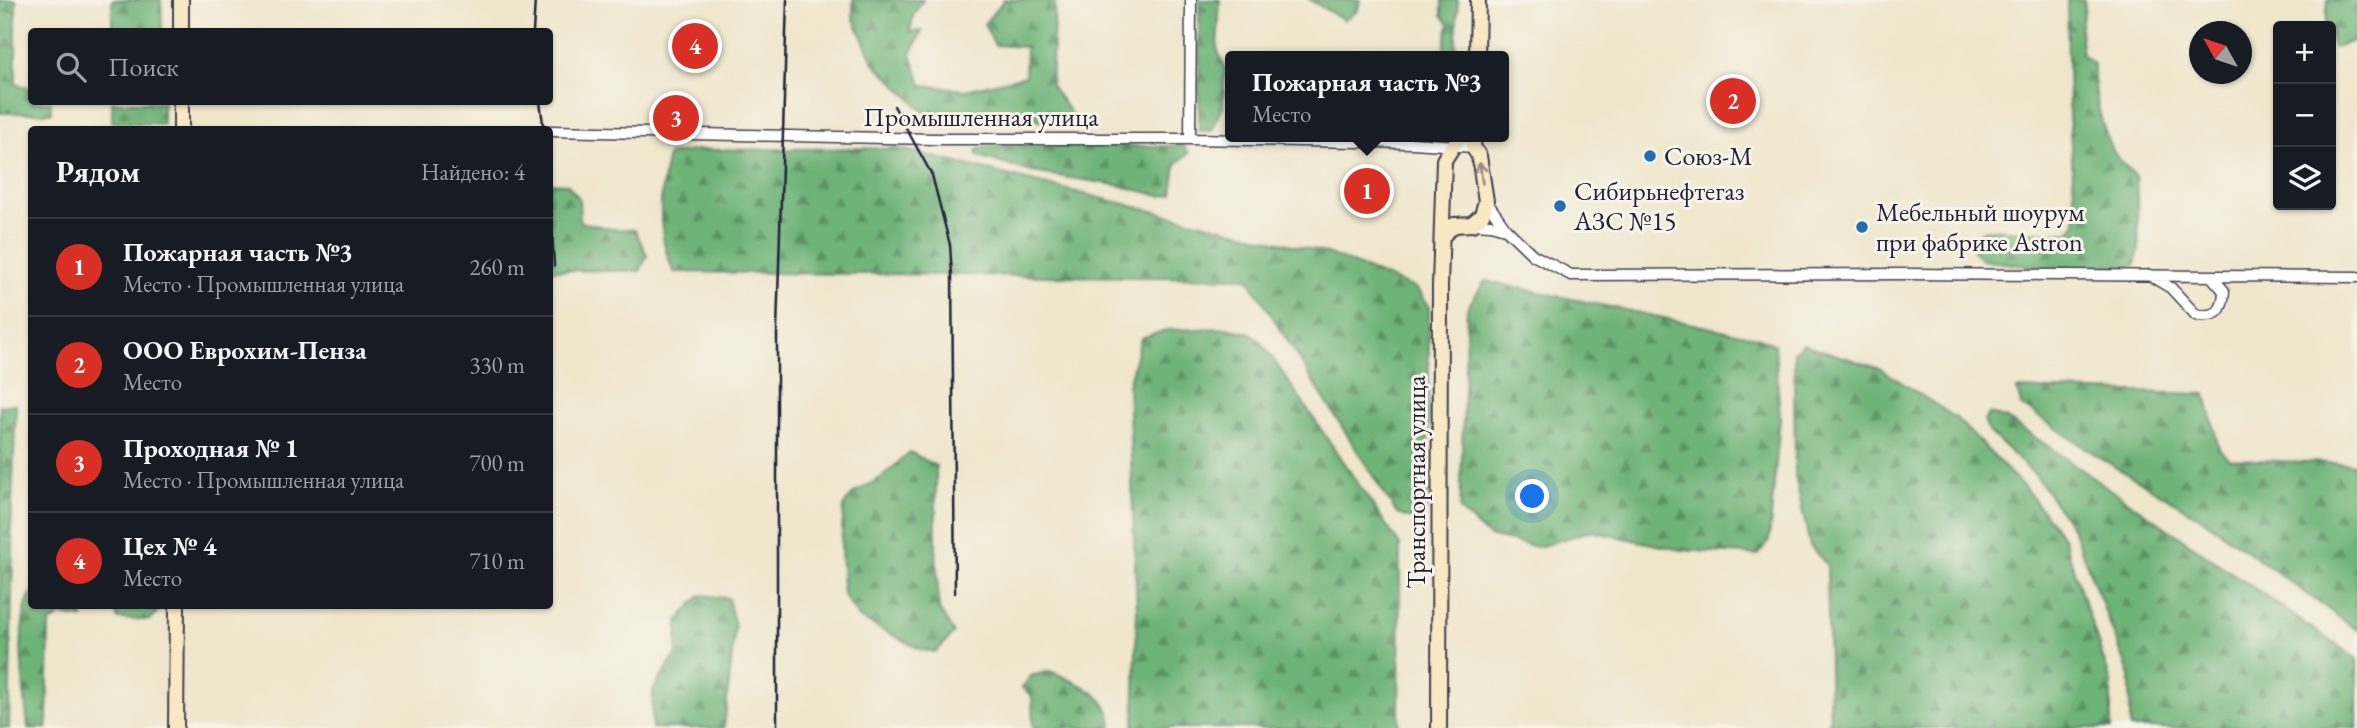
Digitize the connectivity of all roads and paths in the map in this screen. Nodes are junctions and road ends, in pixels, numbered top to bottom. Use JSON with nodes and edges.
{"nodes":[{"id":1,"x":181,"y":0,"type":"edge"},
{"id":2,"x":1191,"y":0,"type":"edge"},
{"id":3,"x":1478,"y":0,"type":"edge"},
{"id":4,"x":181,"y":28,"type":"edge"},
{"id":5,"x":1477,"y":51,"type":"edge"},
{"id":6,"x":181,"y":105,"type":"edge"},
{"id":7,"x":181,"y":126,"type":"edge"},
{"id":8,"x":553,"y":131,"type":"edge"},
{"id":9,"x":1190,"y":139,"type":"junction"},
{"id":10,"x":1225,"y":140,"type":"edge"},
{"id":11,"x":1357,"y":142,"type":"edge"},
{"id":12,"x":1434,"y":142,"type":"edge"},
{"id":13,"x":1455,"y":142,"type":"edge"},
{"id":14,"x":1473,"y":142,"type":"edge"},
{"id":15,"x":1413,"y":143,"type":"junction"},
{"id":16,"x":1444,"y":160,"type":"junction"},
{"id":17,"x":1486,"y":201,"type":"junction"},
{"id":18,"x":1442,"y":213,"type":"junction"},
{"id":19,"x":1472,"y":224,"type":"junction"},
{"id":20,"x":1454,"y":225,"type":"junction"},
{"id":21,"x":1506,"y":229,"type":"junction"},
{"id":22,"x":1442,"y":236,"type":"junction"},
{"id":23,"x":2149,"y":275,"type":"junction"},
{"id":24,"x":2211,"y":276,"type":"junction"},
{"id":25,"x":2357,"y":277,"type":"edge"},
{"id":26,"x":177,"y":609,"type":"edge"},
{"id":27,"x":176,"y":728,"type":"edge"},
{"id":28,"x":1439,"y":728,"type":"edge"}],
"edges":[{"from":1,"to":4,"type":"street"},
{"from":2,"to":9,"type":"street"},
{"from":3,"to":5,"type":"street"},
{"from":6,"to":7,"type":"street"},
{"from":8,"to":9,"type":"street","name":"Промышленная улица"},
{"from":9,"to":10,"type":"street","name":"Промышленная улица"},
{"from":11,"to":15,"type":"street","name":"Промышленная улица"},
{"from":12,"to":15,"type":"street","name":"Промышленная улица"},
{"from":13,"to":16,"type":"street"},
{"from":17,"to":14,"type":"street","one_way":true},
{"from":15,"to":16,"type":"street"},
{"from":16,"to":18,"type":"street","name":"Транспортная улица"},
{"from":17,"to":19,"type":"street"},
{"from":17,"to":21,"type":"street"},
{"from":18,"to":20,"type":"street"},
{"from":18,"to":22,"type":"street","name":"Транспортная улица"},
{"from":19,"to":20,"type":"street"},
{"from":19,"to":21,"type":"street"},
{"from":20,"to":22,"type":"street"},
{"from":21,"to":23,"type":"street"},
{"from":22,"to":28,"type":"street","name":"Транспортная улица"},
{"from":23,"to":24,"type":"street"},
{"from":23,"to":24,"type":"street"},
{"from":24,"to":25,"type":"street"},
{"from":26,"to":27,"type":"street"}]}
